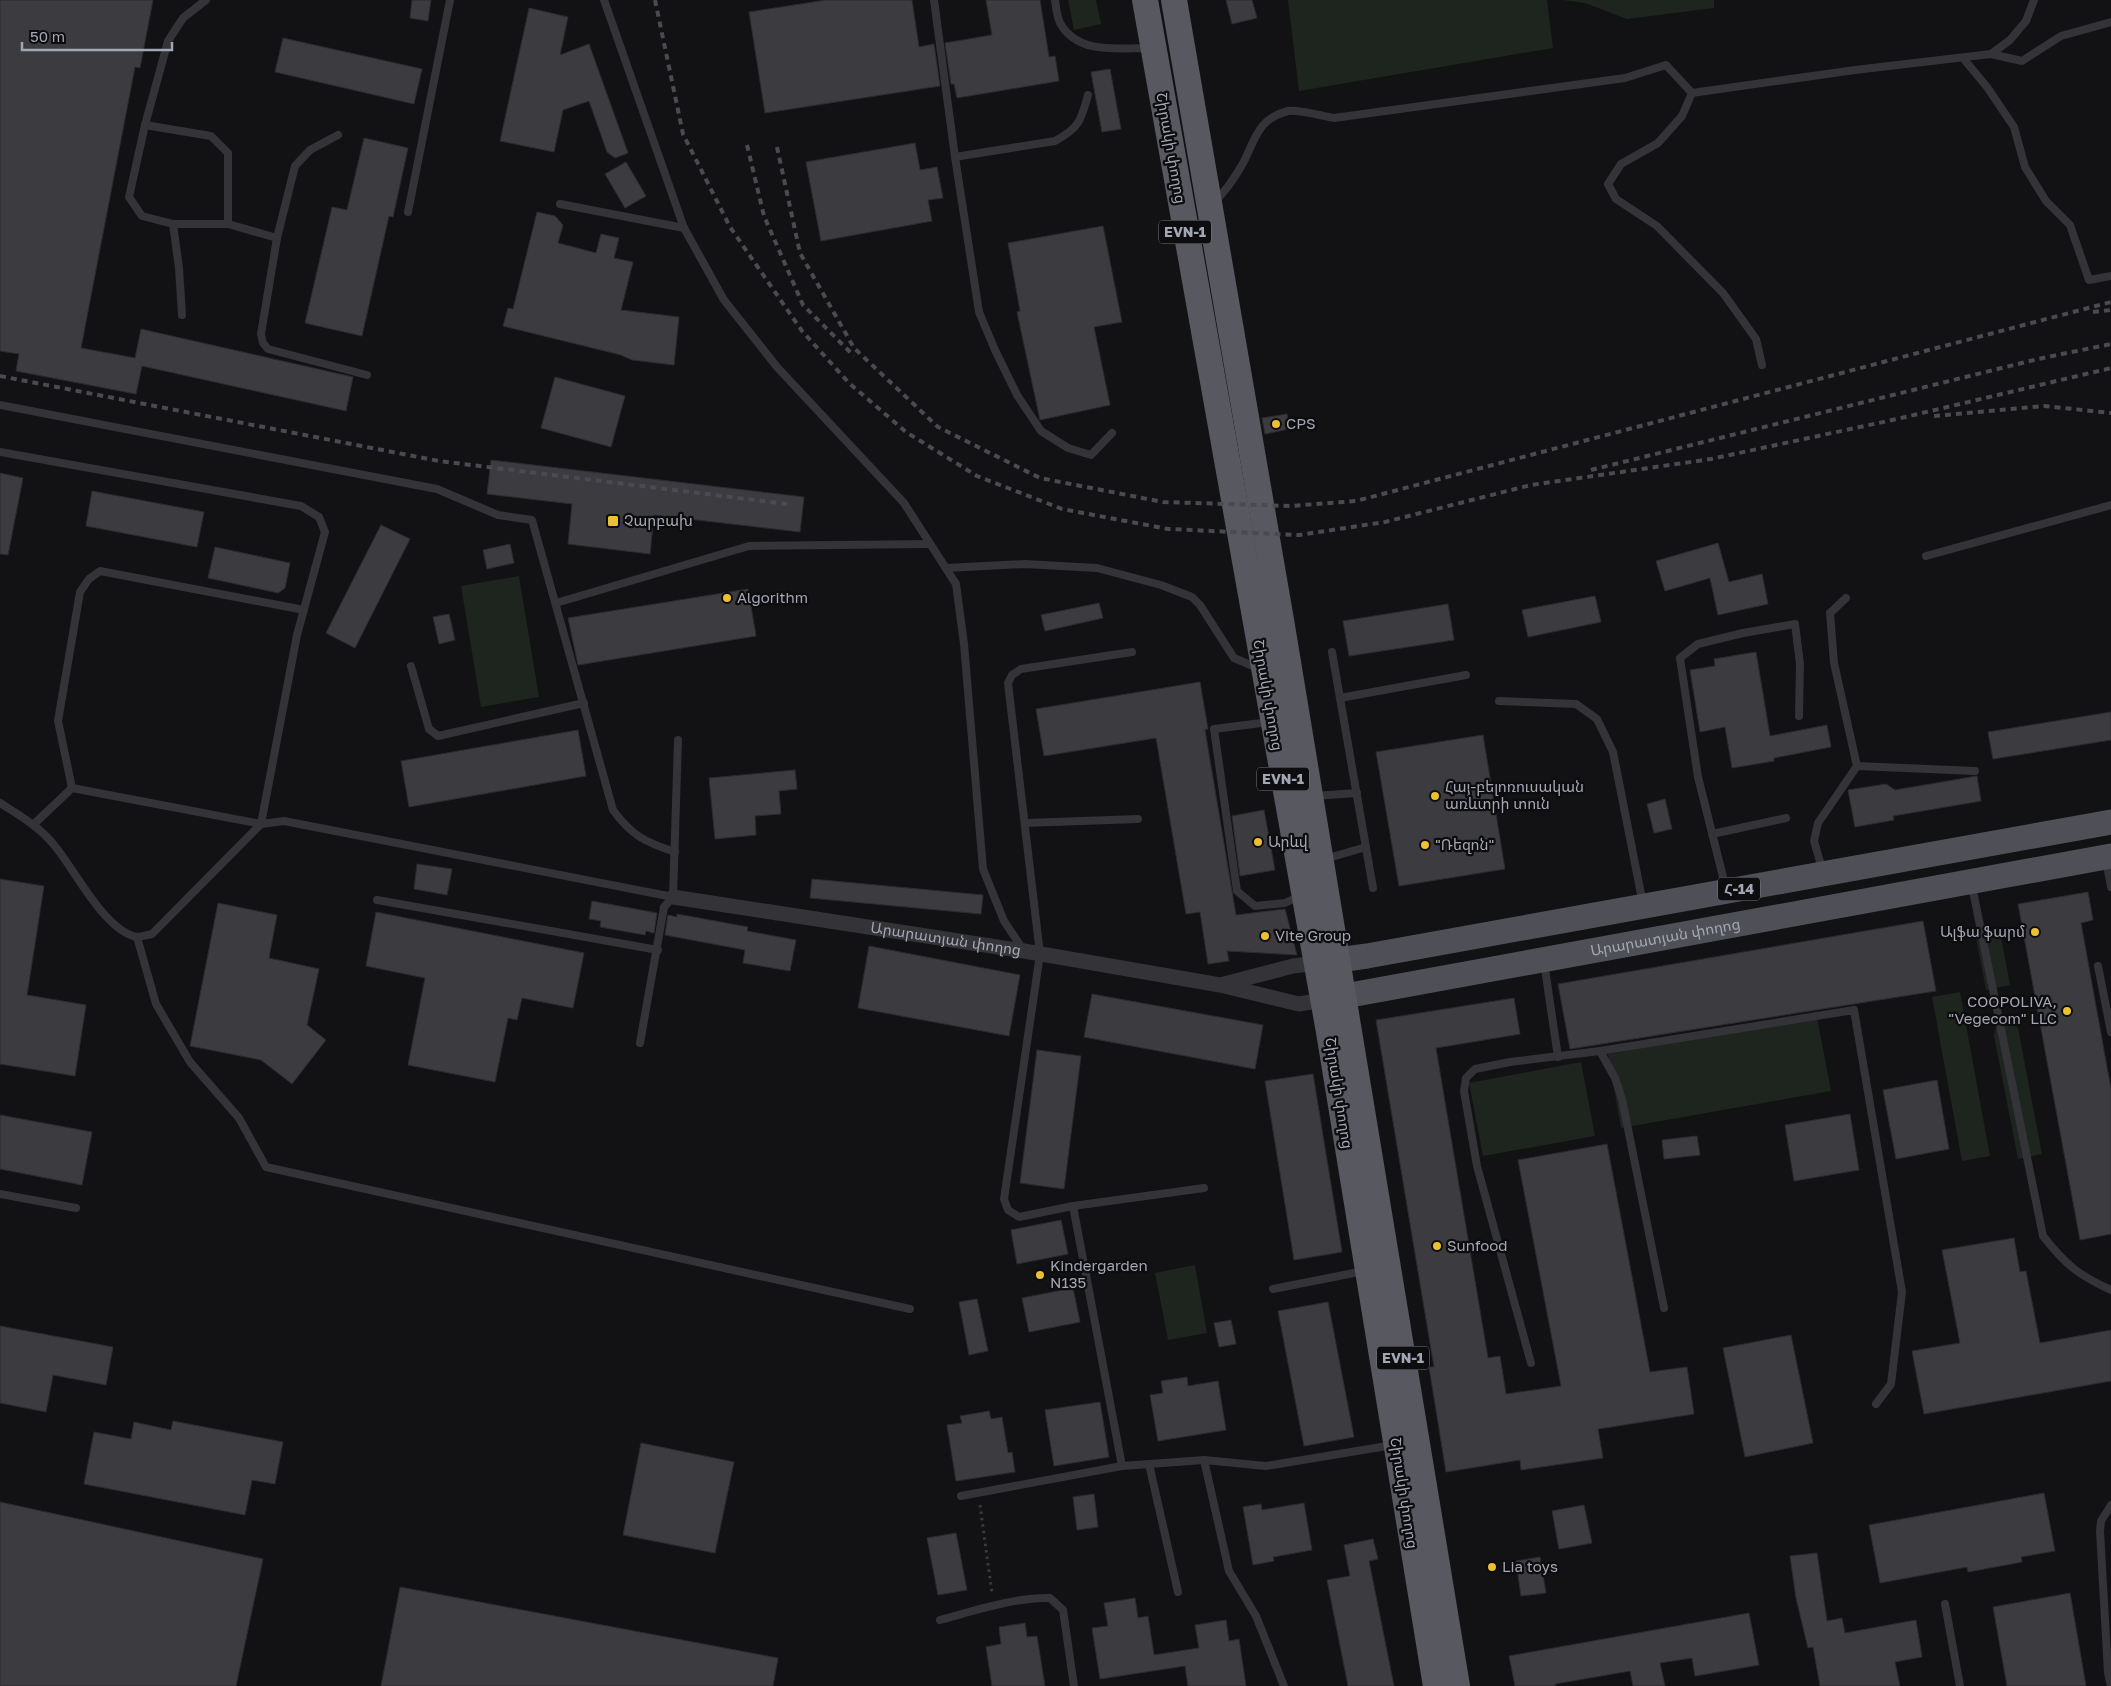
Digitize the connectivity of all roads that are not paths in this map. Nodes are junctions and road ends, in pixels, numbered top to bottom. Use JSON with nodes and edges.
{"nodes":[{"id":1,"x":206,"y":0,"type":"edge"},
{"id":2,"x":450,"y":0,"type":"edge"},
{"id":3,"x":604,"y":0,"type":"edge"},
{"id":4,"x":934,"y":0,"type":"edge"},
{"id":5,"x":1055,"y":0,"type":"edge"},
{"id":6,"x":1145,"y":0,"type":"edge"},
{"id":7,"x":1174,"y":0,"type":"edge"},
{"id":8,"x":2034,"y":0,"type":"edge"},
{"id":9,"x":2111,"y":22,"type":"edge"},
{"id":10,"x":1153,"y":48,"type":"junction"},
{"id":11,"x":1991,"y":54,"type":"junction"},
{"id":12,"x":1963,"y":58,"type":"junction"},
{"id":13,"x":1692,"y":93,"type":"junction"},
{"id":14,"x":1088,"y":95,"type":"dead end"},
{"id":15,"x":145,"y":125,"type":"junction"},
{"id":16,"x":338,"y":135,"type":"dead end"},
{"id":17,"x":955,"y":157,"type":"junction"},
{"id":18,"x":560,"y":204,"type":"dead end"},
{"id":19,"x":1210,"y":205,"type":"junction"},
{"id":20,"x":408,"y":212,"type":"dead end"},
{"id":21,"x":173,"y":224,"type":"junction"},
{"id":22,"x":228,"y":224,"type":"junction"},
{"id":23,"x":684,"y":228,"type":"junction"},
{"id":24,"x":278,"y":238,"type":"junction"},
{"id":25,"x":2111,"y":276,"type":"edge"},
{"id":26,"x":182,"y":315,"type":"dead end"},
{"id":27,"x":1762,"y":365,"type":"dead end"},
{"id":28,"x":367,"y":375,"type":"dead end"},
{"id":29,"x":0,"y":405,"type":"edge"},
{"id":30,"x":1112,"y":433,"type":"dead end"},
{"id":31,"x":0,"y":452,"type":"edge"},
{"id":32,"x":2111,"y":505,"type":"edge"},
{"id":33,"x":930,"y":544,"type":"junction"},
{"id":34,"x":1926,"y":556,"type":"dead end"},
{"id":35,"x":946,"y":568,"type":"junction"},
{"id":36,"x":1846,"y":598,"type":"dead end"},
{"id":37,"x":556,"y":603,"type":"junction"},
{"id":38,"x":304,"y":610,"type":"junction"},
{"id":39,"x":1132,"y":652,"type":"dead end"},
{"id":40,"x":1332,"y":652,"type":"dead end"},
{"id":41,"x":411,"y":666,"type":"dead end"},
{"id":42,"x":1264,"y":671,"type":"junction"},
{"id":43,"x":1466,"y":675,"type":"dead end"},
{"id":44,"x":1340,"y":698,"type":"junction"},
{"id":45,"x":1500,"y":701,"type":"dead end"},
{"id":46,"x":584,"y":703,"type":"junction"},
{"id":47,"x":1799,"y":716,"type":"dead end"},
{"id":48,"x":1273,"y":722,"type":"junction"},
{"id":49,"x":678,"y":740,"type":"dead end"},
{"id":50,"x":1857,"y":766,"type":"junction"},
{"id":51,"x":1975,"y":771,"type":"dead end"},
{"id":52,"x":72,"y":788,"type":"junction"},
{"id":53,"x":1357,"y":794,"type":"junction"},
{"id":54,"x":1311,"y":796,"type":"junction"},
{"id":55,"x":0,"y":803,"type":"edge"},
{"id":56,"x":1786,"y":818,"type":"dead end"},
{"id":57,"x":1138,"y":819,"type":"dead end"},
{"id":58,"x":2111,"y":822,"type":"edge"},
{"id":59,"x":1025,"y":823,"type":"junction"},
{"id":60,"x":33,"y":824,"type":"junction"},
{"id":61,"x":261,"y":824,"type":"junction"},
{"id":62,"x":1712,"y":834,"type":"junction"},
{"id":63,"x":1366,"y":847,"type":"junction"},
{"id":64,"x":675,"y":852,"type":"junction"},
{"id":65,"x":2108,"y":856,"type":"edge"},
{"id":66,"x":1322,"y":860,"type":"junction"},
{"id":67,"x":1823,"y":874,"type":"junction"},
{"id":68,"x":1971,"y":882,"type":"junction"},
{"id":69,"x":2111,"y":886,"type":"edge"},
{"id":70,"x":1373,"y":888,"type":"dead end"},
{"id":71,"x":1726,"y":891,"type":"junction"},
{"id":72,"x":1304,"y":895,"type":"junction"},
{"id":73,"x":673,"y":897,"type":"junction"},
{"id":74,"x":377,"y":900,"type":"dead end"},
{"id":75,"x":1643,"y":906,"type":"junction"},
{"id":76,"x":137,"y":937,"type":"junction"},
{"id":77,"x":658,"y":950,"type":"junction"},
{"id":78,"x":1024,"y":951,"type":"junction"},
{"id":79,"x":1040,"y":954,"type":"junction"},
{"id":80,"x":1544,"y":960,"type":"junction"},
{"id":81,"x":1328,"y":962,"type":"junction"},
{"id":82,"x":2098,"y":966,"type":"dead end"},
{"id":83,"x":1220,"y":985,"type":"junction"},
{"id":84,"x":1334,"y":998,"type":"junction"},
{"id":85,"x":2111,"y":1032,"type":"edge"},
{"id":86,"x":640,"y":1043,"type":"dead end"},
{"id":87,"x":1600,"y":1051,"type":"junction"},
{"id":88,"x":1558,"y":1057,"type":"junction"},
{"id":89,"x":1204,"y":1188,"type":"dead end"},
{"id":90,"x":0,"y":1194,"type":"edge"},
{"id":91,"x":1073,"y":1206,"type":"junction"},
{"id":92,"x":76,"y":1208,"type":"dead end"},
{"id":93,"x":1368,"y":1270,"type":"junction"},
{"id":94,"x":1273,"y":1290,"type":"dead end"},
{"id":95,"x":2111,"y":1290,"type":"edge"},
{"id":96,"x":1664,"y":1308,"type":"dead end"},
{"id":97,"x":910,"y":1309,"type":"dead end"},
{"id":98,"x":1531,"y":1363,"type":"dead end"},
{"id":99,"x":1876,"y":1404,"type":"dead end"},
{"id":100,"x":1396,"y":1444,"type":"junction"},
{"id":101,"x":1204,"y":1460,"type":"junction"},
{"id":102,"x":1149,"y":1464,"type":"junction"},
{"id":103,"x":1122,"y":1466,"type":"junction"},
{"id":104,"x":961,"y":1496,"type":"dead end"},
{"id":105,"x":2111,"y":1505,"type":"edge"},
{"id":106,"x":1178,"y":1592,"type":"dead end"},
{"id":107,"x":1945,"y":1604,"type":"dead end"},
{"id":108,"x":940,"y":1620,"type":"dead end"},
{"id":109,"x":1074,"y":1686,"type":"edge"},
{"id":110,"x":1284,"y":1686,"type":"edge"},
{"id":111,"x":1436,"y":1686,"type":"edge"},
{"id":112,"x":1457,"y":1686,"type":"edge"},
{"id":113,"x":1960,"y":1686,"type":"edge"},
{"id":114,"x":2111,"y":1686,"type":"edge"}],
"edges":[{"from":1,"to":15,"type":"lane"},
{"from":2,"to":20,"type":"lane"},
{"from":3,"to":23,"type":"lane"},
{"from":4,"to":17,"type":"lane"},
{"from":5,"to":10,"type":"lane"},
{"from":6,"to":10,"type":"highway","name":"Շիրակի փողոց","number":"EVN-1"},
{"from":7,"to":19,"type":"highway","name":"Շիրակի փողոց","number":"EVN-1"},
{"from":8,"to":11,"type":"lane"},
{"from":9,"to":11,"type":"lane"},
{"from":10,"to":42,"type":"highway","name":"Շիրակի փողոց","number":"EVN-1"},
{"from":11,"to":12,"type":"lane"},
{"from":12,"to":13,"type":"lane"},
{"from":12,"to":25,"type":"lane"},
{"from":13,"to":19,"type":"lane"},
{"from":13,"to":27,"type":"lane"},
{"from":14,"to":17,"type":"lane"},
{"from":15,"to":21,"type":"lane"},
{"from":15,"to":22,"type":"lane"},
{"from":16,"to":24,"type":"lane"},
{"from":17,"to":30,"type":"lane"},
{"from":18,"to":23,"type":"lane"},
{"from":19,"to":54,"type":"highway","name":"Շիրակի փողոց","number":"EVN-1"},
{"from":21,"to":22,"type":"lane"},
{"from":21,"to":26,"type":"lane"},
{"from":22,"to":24,"type":"lane"},
{"from":23,"to":33,"type":"lane"},
{"from":24,"to":28,"type":"lane"},
{"from":29,"to":37,"type":"lane"},
{"from":31,"to":38,"type":"lane"},
{"from":32,"to":34,"type":"lane"},
{"from":33,"to":35,"type":"lane"},
{"from":33,"to":37,"type":"lane"},
{"from":35,"to":42,"type":"lane"},
{"from":35,"to":78,"type":"lane"},
{"from":36,"to":50,"type":"lane"},
{"from":37,"to":46,"type":"lane"},
{"from":38,"to":52,"type":"lane"},
{"from":38,"to":61,"type":"lane"},
{"from":39,"to":59,"type":"lane"},
{"from":40,"to":44,"type":"lane"},
{"from":41,"to":46,"type":"lane"},
{"from":42,"to":48,"type":"highway","name":"Շիրակի փողոց","number":"EVN-1"},
{"from":43,"to":44,"type":"lane"},
{"from":44,"to":53,"type":"lane"},
{"from":45,"to":75,"type":"lane"},
{"from":46,"to":64,"type":"lane"},
{"from":47,"to":62,"type":"lane"},
{"from":48,"to":72,"type":"highway","name":"Շիրակի փողոց","number":"EVN-1"},
{"from":48,"to":72,"type":"lane"},
{"from":49,"to":64,"type":"lane"},
{"from":50,"to":51,"type":"lane"},
{"from":50,"to":67,"type":"lane"},
{"from":52,"to":60,"type":"lane"},
{"from":52,"to":61,"type":"lane"},
{"from":53,"to":54,"type":"lane"},
{"from":53,"to":63,"type":"lane"},
{"from":54,"to":66,"type":"highway","name":"Շիրակի փողոց","number":"EVN-1"},
{"from":55,"to":60,"type":"lane"},
{"from":56,"to":62,"type":"lane"},
{"from":57,"to":59,"type":"lane"},
{"from":58,"to":67,"type":"main road","name":"Արարատյան փողոց","number":"Հ-14"},
{"from":59,"to":79,"type":"lane"},
{"from":60,"to":76,"type":"lane"},
{"from":61,"to":73,"type":"lane"},
{"from":61,"to":76,"type":"lane"},
{"from":62,"to":71,"type":"lane"},
{"from":63,"to":66,"type":"lane"},
{"from":63,"to":70,"type":"lane"},
{"from":64,"to":73,"type":"lane"},
{"from":65,"to":68,"type":"main road","name":"Արարատյան փողոց","number":"Հ-14"},
{"from":65,"to":69,"type":"lane"},
{"from":66,"to":81,"type":"highway","name":"Շիրակի փողոց","number":"EVN-1"},
{"from":67,"to":71,"type":"main road","name":"Արարատյան փողոց","number":"Հ-14"},
{"from":68,"to":80,"type":"main road","name":"Արարատյան փողոց","number":"Հ-14"},
{"from":68,"to":95,"type":"lane"},
{"from":71,"to":75,"type":"main road","name":"Արարատյան փողոց","number":"Հ-14"},
{"from":72,"to":81,"type":"highway","name":"Շիրակի փողոց","number":"EVN-1"},
{"from":73,"to":77,"type":"lane"},
{"from":73,"to":78,"type":"street","name":"Արարատյան փողոց"},
{"from":74,"to":77,"type":"lane"},
{"from":75,"to":81,"type":"main road","name":"Արարատյան փողոց","number":"Հ-14"},
{"from":76,"to":97,"type":"lane"},
{"from":77,"to":86,"type":"lane"},
{"from":78,"to":79,"type":"street","name":"Արարատյան փողոց"},
{"from":79,"to":83,"type":"street","name":"Արարատյան փողոց"},
{"from":79,"to":91,"type":"lane"},
{"from":80,"to":84,"type":"main road","name":"Արարատյան փողոց","number":"Հ-14"},
{"from":80,"to":88,"type":"lane"},
{"from":81,"to":83,"type":"street","name":"Արարատյան փողոց"},
{"from":81,"to":84,"type":"highway","name":"Շիրակի փողոց","number":"EVN-1"},
{"from":82,"to":85,"type":"lane"},
{"from":83,"to":84,"type":"street","name":"Արարատյան փողոց"},
{"from":84,"to":93,"type":"highway","name":"Շիրակի փողոց","number":"EVN-1"},
{"from":84,"to":112,"type":"highway","name":"Շիրակի փողոց","number":"EVN-1"},
{"from":87,"to":88,"type":"lane"},
{"from":87,"to":96,"type":"lane"},
{"from":87,"to":99,"type":"lane"},
{"from":88,"to":98,"type":"lane"},
{"from":89,"to":91,"type":"lane"},
{"from":90,"to":92,"type":"lane"},
{"from":91,"to":103,"type":"lane"},
{"from":93,"to":94,"type":"lane"},
{"from":93,"to":100,"type":"highway","name":"Շիրակի փողոց","number":"EVN-1"},
{"from":100,"to":101,"type":"lane"},
{"from":100,"to":111,"type":"highway","name":"Շիրակի փողոց","number":"EVN-1"},
{"from":101,"to":102,"type":"lane"},
{"from":101,"to":110,"type":"lane"},
{"from":102,"to":103,"type":"lane"},
{"from":102,"to":106,"type":"lane"},
{"from":103,"to":104,"type":"lane"},
{"from":105,"to":114,"type":"lane"},
{"from":107,"to":113,"type":"lane"},
{"from":108,"to":109,"type":"lane"}]}
